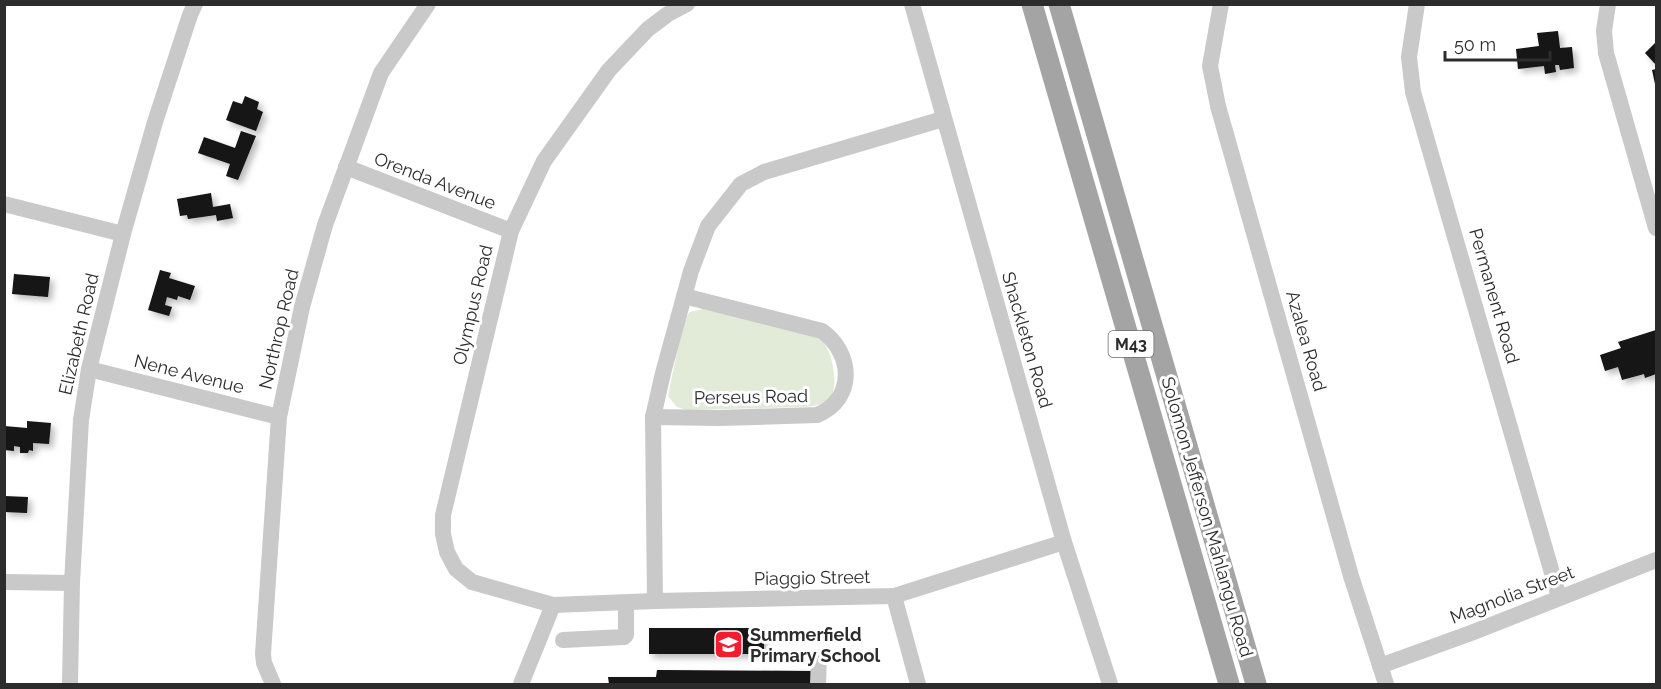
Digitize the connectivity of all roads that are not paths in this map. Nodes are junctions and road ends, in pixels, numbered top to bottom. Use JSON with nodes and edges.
{"nodes":[{"id":1,"x":195,"y":4,"type":"edge"},
{"id":2,"x":428,"y":4,"type":"edge"},
{"id":3,"x":687,"y":4,"type":"edge"},
{"id":4,"x":912,"y":4,"type":"edge"},
{"id":5,"x":1032,"y":4,"type":"edge"},
{"id":6,"x":1059,"y":4,"type":"edge"},
{"id":7,"x":1221,"y":4,"type":"edge"},
{"id":8,"x":1417,"y":4,"type":"edge"},
{"id":9,"x":1608,"y":4,"type":"edge"},
{"id":10,"x":944,"y":120,"type":"junction"},
{"id":11,"x":346,"y":167,"type":"junction"},
{"id":12,"x":4,"y":204,"type":"edge"},
{"id":13,"x":1656,"y":228,"type":"edge"},
{"id":14,"x":511,"y":231,"type":"junction"},
{"id":15,"x":123,"y":234,"type":"junction"},
{"id":16,"x":684,"y":296,"type":"junction"},
{"id":17,"x":89,"y":369,"type":"junction"},
{"id":18,"x":279,"y":417,"type":"junction"},
{"id":19,"x":653,"y":417,"type":"junction"},
{"id":20,"x":1064,"y":542,"type":"junction"},
{"id":21,"x":1656,"y":560,"type":"edge"},
{"id":22,"x":4,"y":582,"type":"edge"},
{"id":23,"x":72,"y":583,"type":"junction"},
{"id":24,"x":894,"y":596,"type":"junction"},
{"id":25,"x":1559,"y":597,"type":"junction"},
{"id":26,"x":655,"y":601,"type":"junction"},
{"id":27,"x":626,"y":603,"type":"junction"},
{"id":28,"x":553,"y":605,"type":"junction"},
{"id":29,"x":563,"y":640,"type":"dead end"},
{"id":30,"x":819,"y":657,"type":"dead end"},
{"id":31,"x":1380,"y":666,"type":"junction"},
{"id":32,"x":70,"y":684,"type":"edge"},
{"id":33,"x":273,"y":684,"type":"edge"},
{"id":34,"x":521,"y":684,"type":"edge"},
{"id":35,"x":818,"y":684,"type":"edge"},
{"id":36,"x":918,"y":684,"type":"edge"},
{"id":37,"x":1110,"y":684,"type":"edge"},
{"id":38,"x":1229,"y":684,"type":"edge"},
{"id":39,"x":1256,"y":684,"type":"edge"},
{"id":40,"x":1386,"y":684,"type":"edge"}],
"edges":[{"from":1,"to":15,"type":"street","name":"Elizabeth Road"},
{"from":2,"to":11,"type":"street","name":"Northrop Road"},
{"from":3,"to":14,"type":"street","name":"Olympus Road"},
{"from":4,"to":10,"type":"street","name":"Shackleton Road"},
{"from":5,"to":38,"type":"main road","name":"Solomon Jefferson Mahlangu Road","number":"M43"},
{"from":6,"to":39,"type":"main road","name":"Solomon Jefferson Mahlangu Road","number":"M43"},
{"from":7,"to":31,"type":"street","name":"Azalea Road"},
{"from":8,"to":25,"type":"street","name":"Permanent Road"},
{"from":9,"to":13,"type":"street"},
{"from":10,"to":16,"type":"street"},
{"from":10,"to":20,"type":"street","name":"Shackleton Road"},
{"from":11,"to":14,"type":"street","name":"Orenda Avenue"},
{"from":11,"to":18,"type":"street","name":"Northrop Road"},
{"from":12,"to":15,"type":"street"},
{"from":14,"to":28,"type":"street","name":"Olympus Road"},
{"from":15,"to":17,"type":"street","name":"Elizabeth Road"},
{"from":16,"to":19,"type":"street"},
{"from":16,"to":19,"type":"street","name":"Perseus Road"},
{"from":17,"to":18,"type":"street","name":"Nene Avenue"},
{"from":17,"to":23,"type":"street","name":"Elizabeth Road"},
{"from":18,"to":33,"type":"street","name":"Northrop Road"},
{"from":19,"to":26,"type":"street"},
{"from":20,"to":24,"type":"street","name":"Piaggio Street"},
{"from":20,"to":37,"type":"street","name":"Shackleton Road"},
{"from":21,"to":25,"type":"street","name":"Magnolia Street"},
{"from":22,"to":23,"type":"street"},
{"from":23,"to":32,"type":"street","name":"Elizabeth Road"},
{"from":24,"to":26,"type":"street","name":"Piaggio Street"},
{"from":24,"to":36,"type":"street"},
{"from":25,"to":31,"type":"street","name":"Magnolia Street"},
{"from":26,"to":27,"type":"street","name":"Piaggio Street"},
{"from":27,"to":28,"type":"street","name":"Piaggio Street"},
{"from":27,"to":29,"type":"street"},
{"from":28,"to":34,"type":"street"},
{"from":30,"to":35,"type":"street"},
{"from":31,"to":40,"type":"street","name":"Azalea Road"}]}
